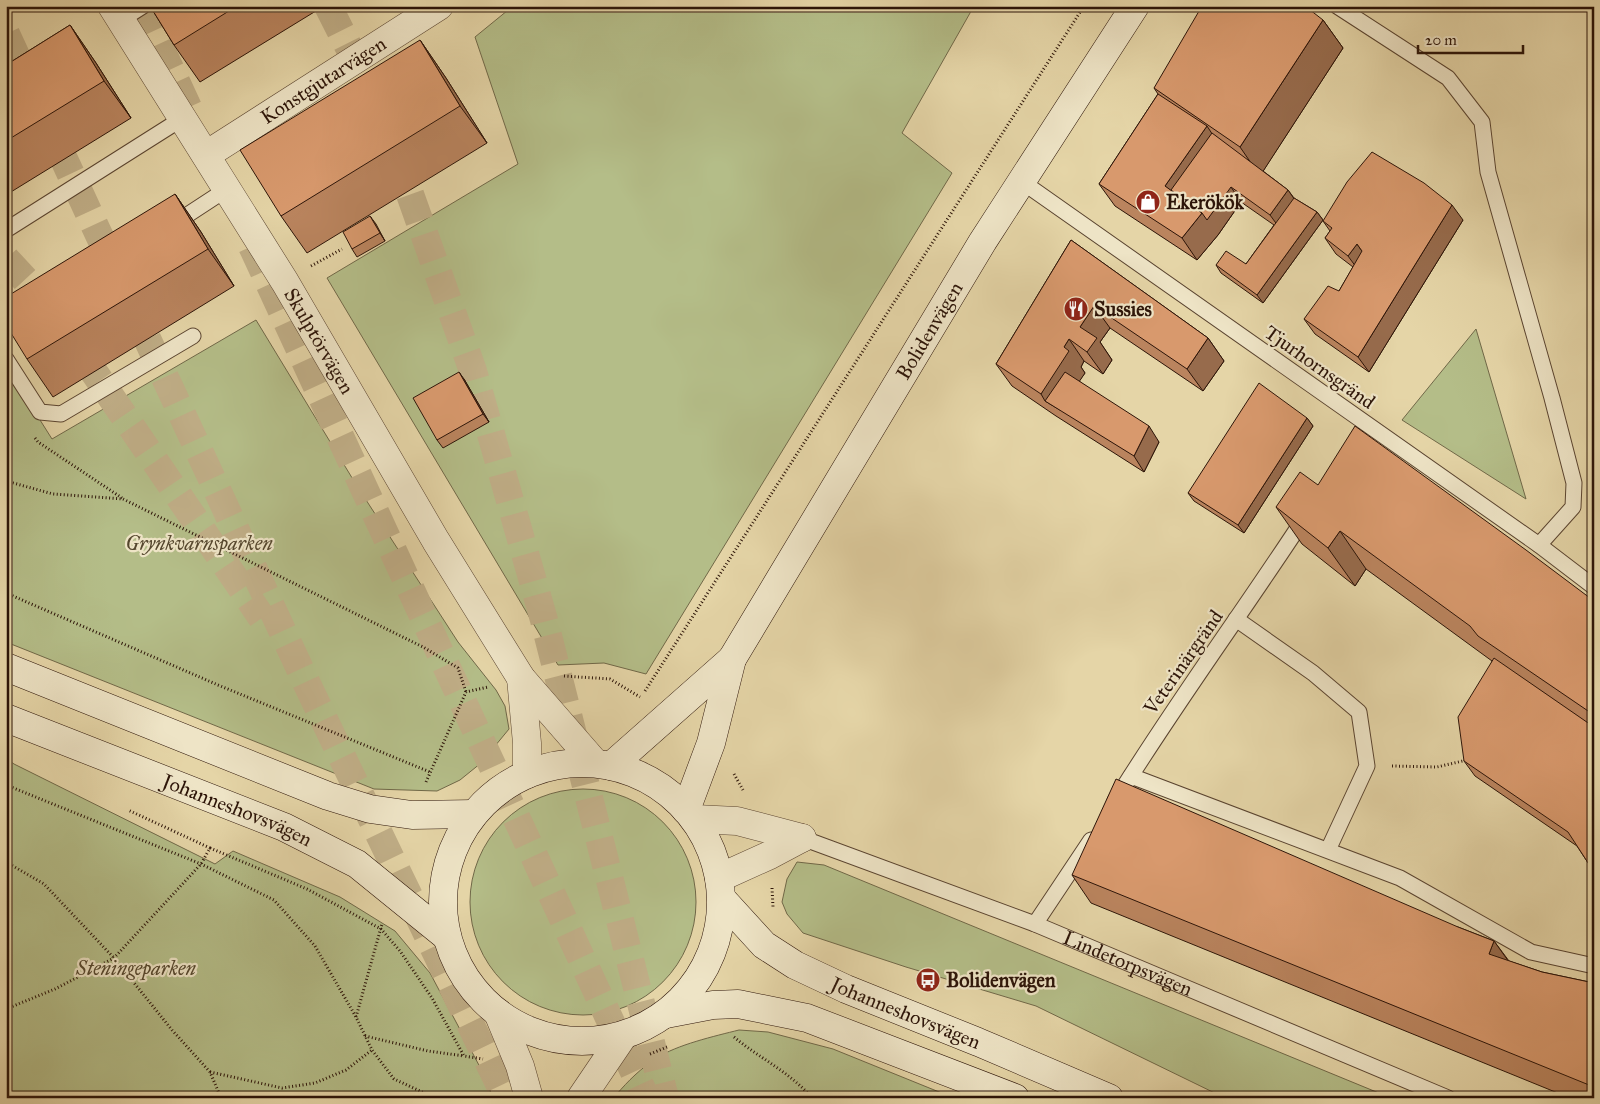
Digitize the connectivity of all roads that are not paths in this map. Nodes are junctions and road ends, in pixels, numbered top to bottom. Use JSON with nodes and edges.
{"nodes":[{"id":1,"x":440,"y":6,"type":"edge"},
{"id":2,"x":1135,"y":6,"type":"edge"},
{"id":3,"x":1337,"y":6,"type":"edge"},
{"id":4,"x":125,"y":11,"type":"edge"},
{"id":5,"x":183,"y":118,"type":"junction"},
{"id":6,"x":206,"y":155,"type":"junction"},
{"id":7,"x":1021,"y":181,"type":"junction"},
{"id":8,"x":228,"y":189,"type":"junction"},
{"id":9,"x":6,"y":230,"type":"edge"},
{"id":10,"x":161,"y":232,"type":"edge"},
{"id":11,"x":194,"y":336,"type":"dead end"},
{"id":12,"x":6,"y":359,"type":"edge"},
{"id":13,"x":1313,"y":506,"type":"edge"},
{"id":14,"x":1539,"y":545,"type":"junction"},
{"id":15,"x":1594,"y":587,"type":"edge"},
{"id":16,"x":1236,"y":619,"type":"junction"},
{"id":17,"x":732,"y":660,"type":"junction"},
{"id":18,"x":6,"y":667,"type":"edge"},
{"id":19,"x":521,"y":678,"type":"junction"},
{"id":20,"x":6,"y":718,"type":"edge"},
{"id":21,"x":603,"y":765,"type":"junction"},
{"id":22,"x":527,"y":774,"type":"junction"},
{"id":23,"x":1130,"y":776,"type":"junction"},
{"id":24,"x":474,"y":814,"type":"junction"},
{"id":25,"x":690,"y":815,"type":"junction"},
{"id":26,"x":802,"y":838,"type":"junction"},
{"id":27,"x":1328,"y":850,"type":"junction"},
{"id":28,"x":720,"y":888,"type":"junction"},
{"id":29,"x":1035,"y":924,"type":"junction"},
{"id":30,"x":447,"y":937,"type":"junction"},
{"id":31,"x":1594,"y":966,"type":"edge"},
{"id":32,"x":498,"y":1013,"type":"junction"},
{"id":33,"x":666,"y":1014,"type":"junction"},
{"id":34,"x":624,"y":1036,"type":"junction"},
{"id":35,"x":528,"y":1098,"type":"edge"},
{"id":36,"x":581,"y":1098,"type":"edge"},
{"id":37,"x":1015,"y":1098,"type":"edge"},
{"id":38,"x":1109,"y":1098,"type":"edge"},
{"id":39,"x":1448,"y":1098,"type":"edge"}],
"edges":[{"from":1,"to":6,"type":"main road","name":"Konstgjutarvägen"},
{"from":2,"to":7,"type":"main road","name":"Bolidenvägen"},
{"from":3,"to":14,"type":"lane"},
{"from":4,"to":5,"type":"main road","name":"Skulptörvägen"},
{"from":5,"to":6,"type":"main road","name":"Skulptörvägen"},
{"from":5,"to":9,"type":"lane"},
{"from":6,"to":8,"type":"main road","name":"Skulptörvägen"},
{"from":7,"to":14,"type":"lane","name":"Tjurhornsgränd"},
{"from":7,"to":17,"type":"main road","name":"Bolidenvägen"},
{"from":8,"to":10,"type":"lane"},
{"from":8,"to":19,"type":"main road","name":"Skulptörvägen"},
{"from":11,"to":12,"type":"lane"},
{"from":13,"to":16,"type":"lane","name":"Veterinärgränd"},
{"from":14,"to":15,"type":"lane","name":"Tjurhornsgränd"},
{"from":16,"to":23,"type":"lane","name":"Veterinärgränd"},
{"from":16,"to":27,"type":"lane"},
{"from":17,"to":21,"type":"main road","name":"Bolidenvägen"},
{"from":17,"to":25,"type":"main road","name":"Bolidenvägen"},
{"from":18,"to":24,"type":"main road"},
{"from":19,"to":21,"type":"main road","name":"Skulptörvägen"},
{"from":19,"to":22,"type":"main road","name":"Skulptörvägen"},
{"from":20,"to":30,"type":"main road","name":"Johanneshovsvägen"},
{"from":21,"to":22,"type":"main road"},
{"from":21,"to":25,"type":"main road"},
{"from":22,"to":24,"type":"main road"},
{"from":23,"to":27,"type":"lane"},
{"from":23,"to":29,"type":"lane","name":"Veterinärgränd"},
{"from":24,"to":30,"type":"main road"},
{"from":25,"to":26,"type":"main road","name":"Lindetorpsvägen"},
{"from":25,"to":28,"type":"main road"},
{"from":26,"to":28,"type":"main road"},
{"from":26,"to":29,"type":"lane","name":"Lindetorpsvägen"},
{"from":27,"to":31,"type":"lane"},
{"from":28,"to":33,"type":"main road"},
{"from":28,"to":38,"type":"main road","name":"Johanneshovsvägen"},
{"from":29,"to":39,"type":"lane","name":"Lindetorpsvägen"},
{"from":30,"to":32,"type":"main road"},
{"from":32,"to":34,"type":"main road"},
{"from":32,"to":35,"type":"main road"},
{"from":33,"to":34,"type":"main road"},
{"from":33,"to":37,"type":"main road","name":"Johanneshovsvägen"},
{"from":34,"to":36,"type":"main road"}]}
